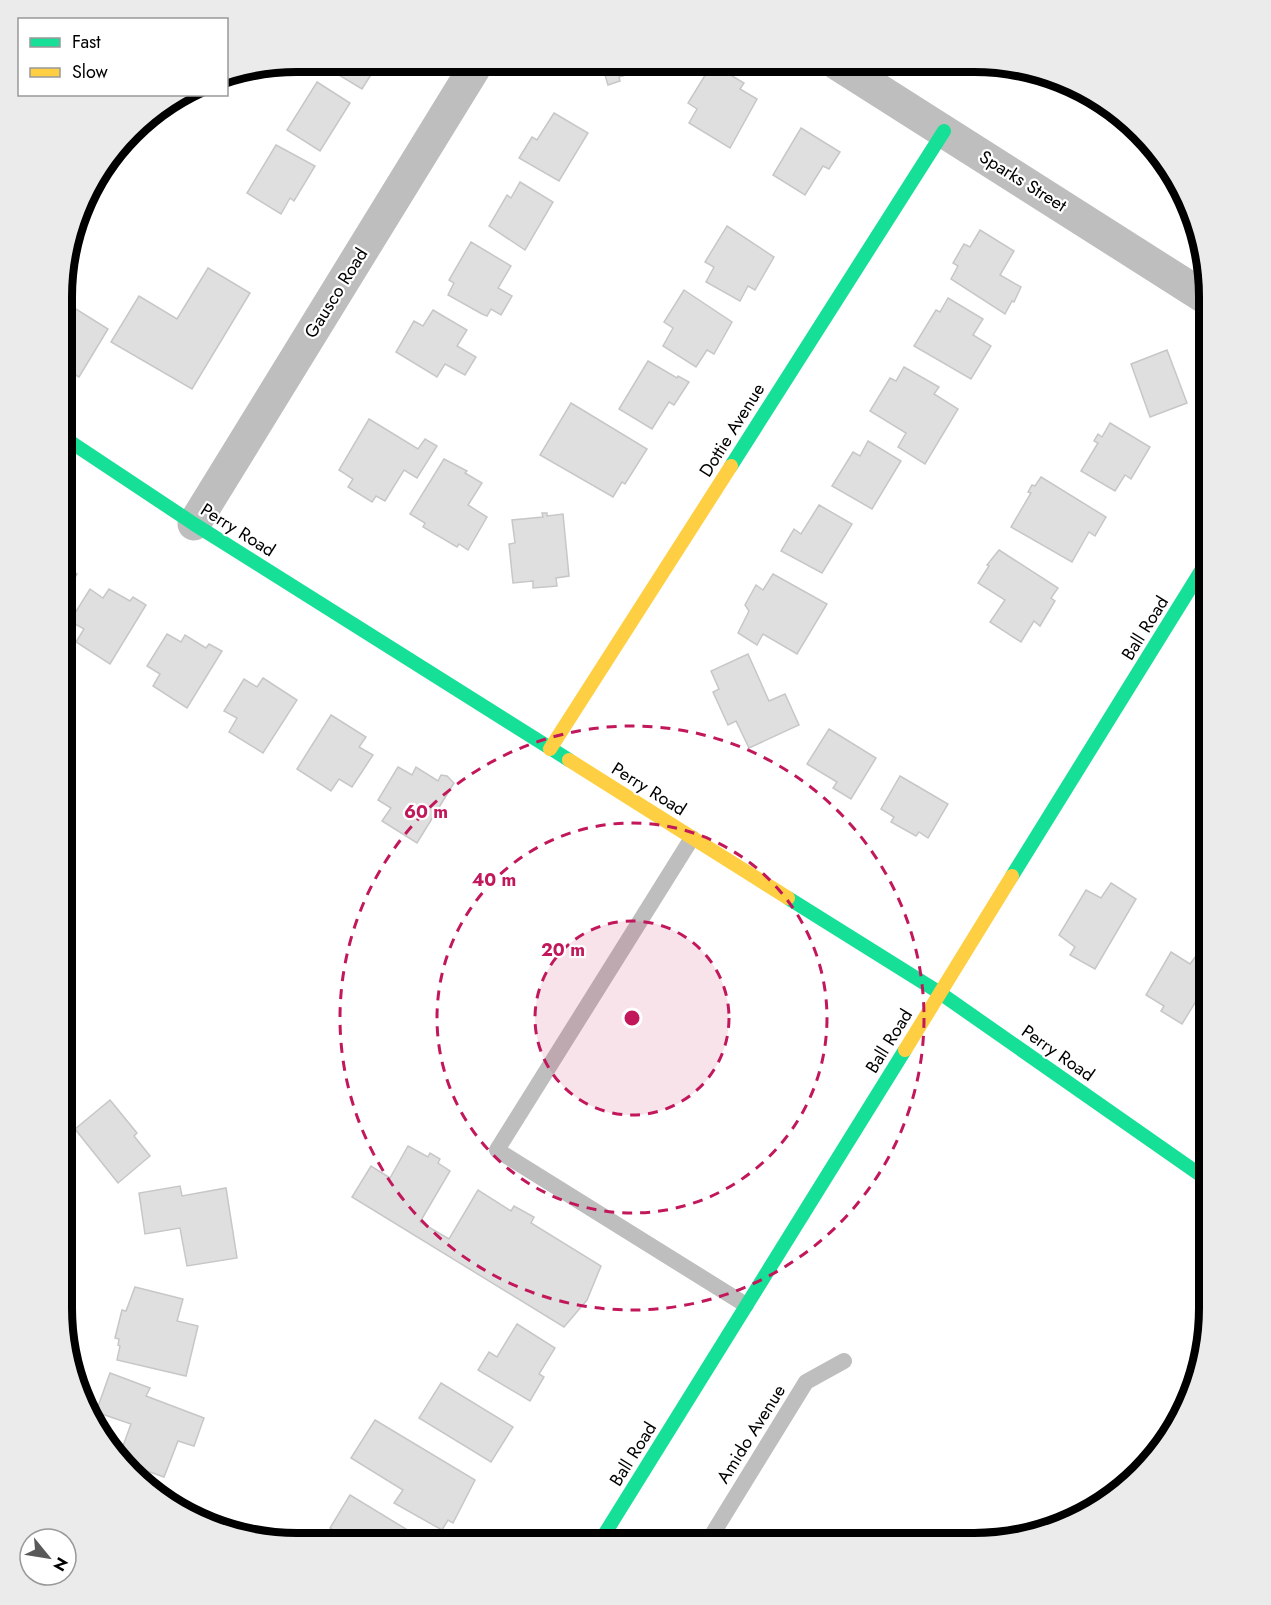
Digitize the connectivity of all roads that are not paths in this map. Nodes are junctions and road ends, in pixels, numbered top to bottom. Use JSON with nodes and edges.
{"nodes":[{"id":1,"x":472,"y":72,"type":"edge"},
{"id":2,"x":851,"y":72,"type":"edge"},
{"id":3,"x":944,"y":130,"type":"junction"},
{"id":4,"x":1199,"y":294,"type":"edge"},
{"id":5,"x":72,"y":443,"type":"edge"},
{"id":6,"x":194,"y":524,"type":"junction"},
{"id":7,"x":1199,"y":574,"type":"edge"},
{"id":8,"x":550,"y":749,"type":"junction"},
{"id":9,"x":692,"y":838,"type":"junction"},
{"id":10,"x":940,"y":993,"type":"junction"},
{"id":11,"x":1199,"y":1174,"type":"edge"},
{"id":12,"x":746,"y":1305,"type":"junction"},
{"id":13,"x":844,"y":1361,"type":"dead end"},
{"id":14,"x":605,"y":1533,"type":"edge"},
{"id":15,"x":713,"y":1533,"type":"edge"}],
"edges":[{"from":1,"to":6,"type":"street","name":"Gausco Road"},
{"from":2,"to":3,"type":"street","name":"Sparks Street"},
{"from":3,"to":4,"type":"street","name":"Sparks Street"},
{"from":3,"to":8,"type":"street","name":"Dottie Avenue"},
{"from":5,"to":6,"type":"street","name":"Perry Road"},
{"from":6,"to":8,"type":"street","name":"Perry Road"},
{"from":7,"to":10,"type":"street","name":"Ball Road"},
{"from":8,"to":9,"type":"street","name":"Perry Road"},
{"from":9,"to":10,"type":"street","name":"Perry Road"},
{"from":9,"to":12,"type":"lane"},
{"from":10,"to":11,"type":"street","name":"Perry Road"},
{"from":10,"to":12,"type":"street","name":"Ball Road"},
{"from":12,"to":14,"type":"street","name":"Ball Road"},
{"from":13,"to":15,"type":"lane","name":"Amido Avenue"}]}
